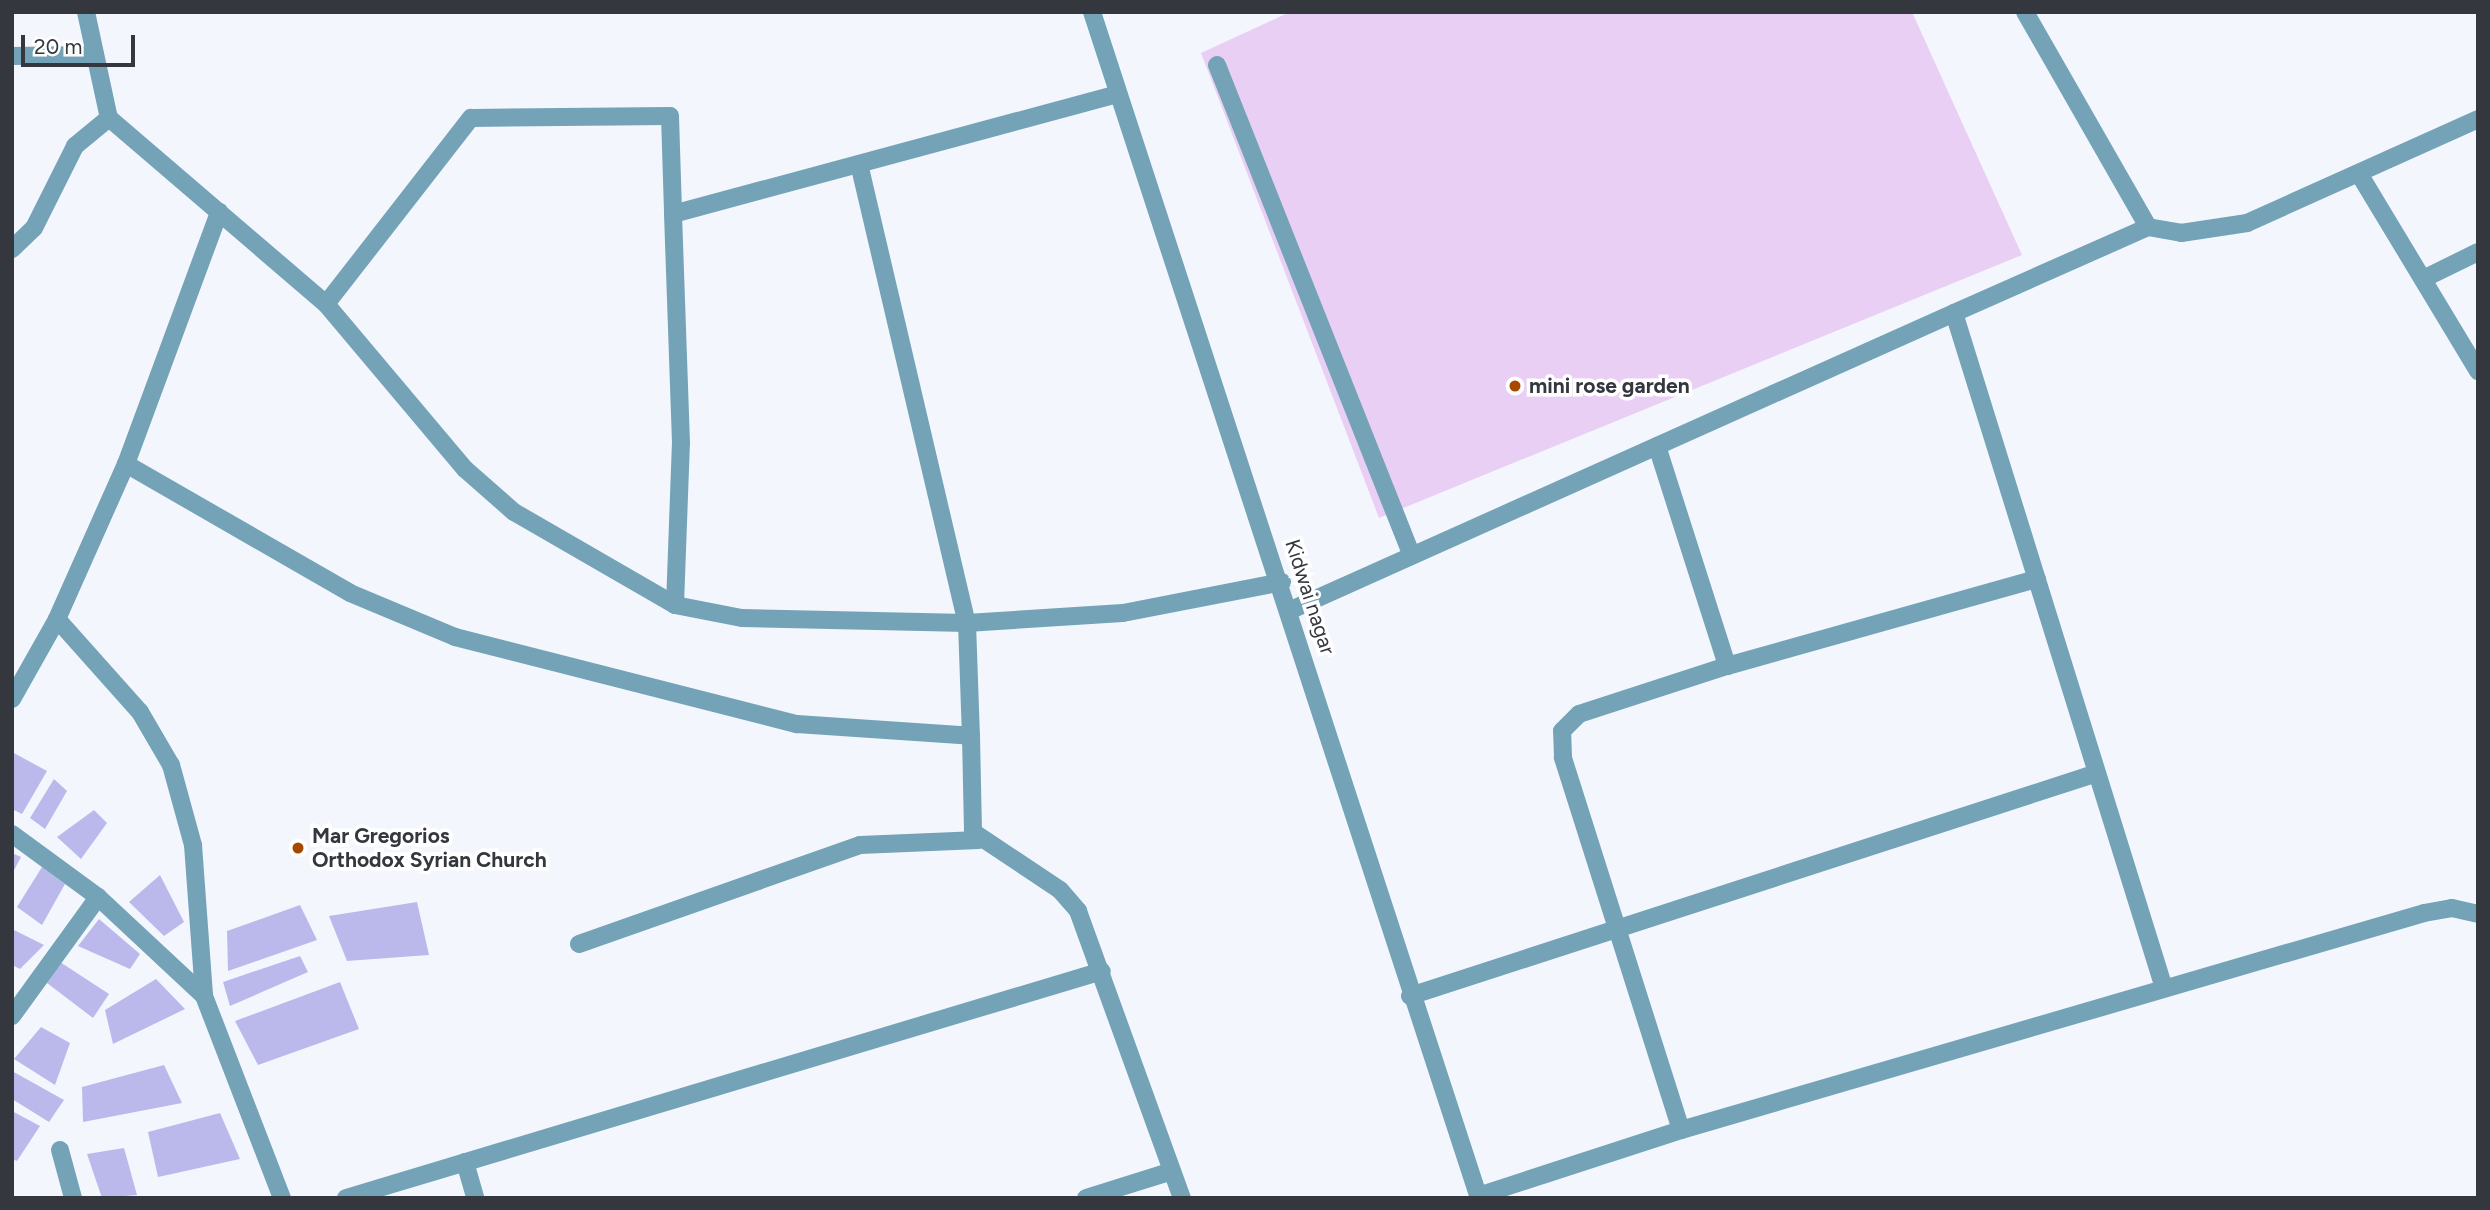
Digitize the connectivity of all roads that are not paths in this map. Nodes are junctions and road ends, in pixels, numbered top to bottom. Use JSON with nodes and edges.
{"nodes":[{"id":1,"x":86,"y":12,"type":"edge"},
{"id":2,"x":1092,"y":12,"type":"edge"},
{"id":3,"x":2025,"y":12,"type":"edge"},
{"id":4,"x":92,"y":55,"type":"junction"},
{"id":5,"x":12,"y":56,"type":"edge"},
{"id":6,"x":1217,"y":65,"type":"dead end"},
{"id":7,"x":1118,"y":94,"type":"junction"},
{"id":8,"x":109,"y":118,"type":"junction"},
{"id":9,"x":2478,"y":119,"type":"edge"},
{"id":10,"x":860,"y":168,"type":"junction"},
{"id":11,"x":2361,"y":177,"type":"junction"},
{"id":12,"x":219,"y":212,"type":"junction"},
{"id":13,"x":673,"y":214,"type":"junction"},
{"id":14,"x":2148,"y":227,"type":"junction"},
{"id":15,"x":12,"y":249,"type":"edge"},
{"id":16,"x":2478,"y":252,"type":"edge"},
{"id":17,"x":2423,"y":279,"type":"junction"},
{"id":18,"x":326,"y":304,"type":"junction"},
{"id":19,"x":1954,"y":313,"type":"junction"},
{"id":20,"x":2478,"y":371,"type":"edge"},
{"id":21,"x":1657,"y":446,"type":"junction"},
{"id":22,"x":125,"y":464,"type":"junction"},
{"id":23,"x":1412,"y":556,"type":"junction"},
{"id":24,"x":2037,"y":579,"type":"junction"},
{"id":25,"x":1282,"y":582,"type":"junction"},
{"id":26,"x":675,"y":605,"type":"junction"},
{"id":27,"x":1291,"y":610,"type":"junction"},
{"id":28,"x":57,"y":619,"type":"junction"},
{"id":29,"x":967,"y":623,"type":"junction"},
{"id":30,"x":1727,"y":666,"type":"junction"},
{"id":31,"x":12,"y":699,"type":"edge"},
{"id":32,"x":971,"y":736,"type":"junction"},
{"id":33,"x":2097,"y":773,"type":"junction"},
{"id":34,"x":12,"y":834,"type":"edge"},
{"id":35,"x":979,"y":840,"type":"junction"},
{"id":36,"x":98,"y":897,"type":"junction"},
{"id":37,"x":2478,"y":914,"type":"edge"},
{"id":38,"x":1618,"y":928,"type":"junction"},
{"id":39,"x":579,"y":944,"type":"dead end"},
{"id":40,"x":1102,"y":971,"type":"junction"},
{"id":41,"x":2164,"y":988,"type":"junction"},
{"id":42,"x":204,"y":996,"type":"junction"},
{"id":43,"x":1410,"y":996,"type":"junction"},
{"id":44,"x":12,"y":1016,"type":"edge"},
{"id":45,"x":1681,"y":1130,"type":"junction"},
{"id":46,"x":60,"y":1150,"type":"dead end"},
{"id":47,"x":465,"y":1162,"type":"junction"},
{"id":48,"x":1172,"y":1171,"type":"junction"},
{"id":49,"x":1478,"y":1197,"type":"edge"},
{"id":50,"x":74,"y":1198,"type":"edge"},
{"id":51,"x":282,"y":1198,"type":"edge"},
{"id":52,"x":346,"y":1198,"type":"edge"},
{"id":53,"x":475,"y":1198,"type":"edge"},
{"id":54,"x":1086,"y":1198,"type":"edge"},
{"id":55,"x":1182,"y":1198,"type":"edge"}],
"edges":[{"from":1,"to":4,"type":"street"},
{"from":2,"to":7,"type":"street","name":"Kidwai nagar"},
{"from":3,"to":14,"type":"street"},
{"from":4,"to":5,"type":"street"},
{"from":4,"to":8,"type":"street"},
{"from":6,"to":23,"type":"street"},
{"from":7,"to":10,"type":"street"},
{"from":7,"to":25,"type":"street","name":"Kidwai nagar"},
{"from":8,"to":12,"type":"street"},
{"from":8,"to":15,"type":"street"},
{"from":9,"to":11,"type":"street"},
{"from":10,"to":13,"type":"street"},
{"from":10,"to":29,"type":"street"},
{"from":11,"to":14,"type":"street"},
{"from":11,"to":17,"type":"street"},
{"from":12,"to":18,"type":"street"},
{"from":12,"to":22,"type":"street"},
{"from":13,"to":18,"type":"street"},
{"from":13,"to":26,"type":"street"},
{"from":14,"to":19,"type":"street"},
{"from":16,"to":17,"type":"street"},
{"from":17,"to":20,"type":"street"},
{"from":18,"to":26,"type":"street"},
{"from":19,"to":21,"type":"street"},
{"from":19,"to":24,"type":"street"},
{"from":21,"to":23,"type":"street"},
{"from":21,"to":30,"type":"street"},
{"from":22,"to":28,"type":"street"},
{"from":22,"to":32,"type":"street"},
{"from":23,"to":27,"type":"street"},
{"from":24,"to":30,"type":"street"},
{"from":24,"to":33,"type":"street"},
{"from":25,"to":27,"type":"street","name":"Kidwai nagar"},
{"from":25,"to":29,"type":"street"},
{"from":26,"to":29,"type":"street"},
{"from":27,"to":43,"type":"street","name":"Kidwai nagar"},
{"from":28,"to":31,"type":"street"},
{"from":28,"to":42,"type":"street"},
{"from":29,"to":32,"type":"street"},
{"from":30,"to":38,"type":"street"},
{"from":32,"to":35,"type":"street"},
{"from":33,"to":38,"type":"street"},
{"from":33,"to":41,"type":"street"},
{"from":34,"to":36,"type":"street"},
{"from":35,"to":39,"type":"street"},
{"from":35,"to":40,"type":"street"},
{"from":36,"to":42,"type":"street"},
{"from":36,"to":44,"type":"street"},
{"from":37,"to":41,"type":"street"},
{"from":38,"to":43,"type":"street"},
{"from":38,"to":45,"type":"street"},
{"from":40,"to":47,"type":"street"},
{"from":40,"to":48,"type":"street"},
{"from":41,"to":45,"type":"street"},
{"from":42,"to":51,"type":"street"},
{"from":43,"to":49,"type":"street","name":"Kidwai nagar"},
{"from":45,"to":49,"type":"street"},
{"from":46,"to":50,"type":"street"},
{"from":47,"to":52,"type":"street"},
{"from":47,"to":53,"type":"street"},
{"from":48,"to":54,"type":"street"},
{"from":48,"to":55,"type":"street"}]}
